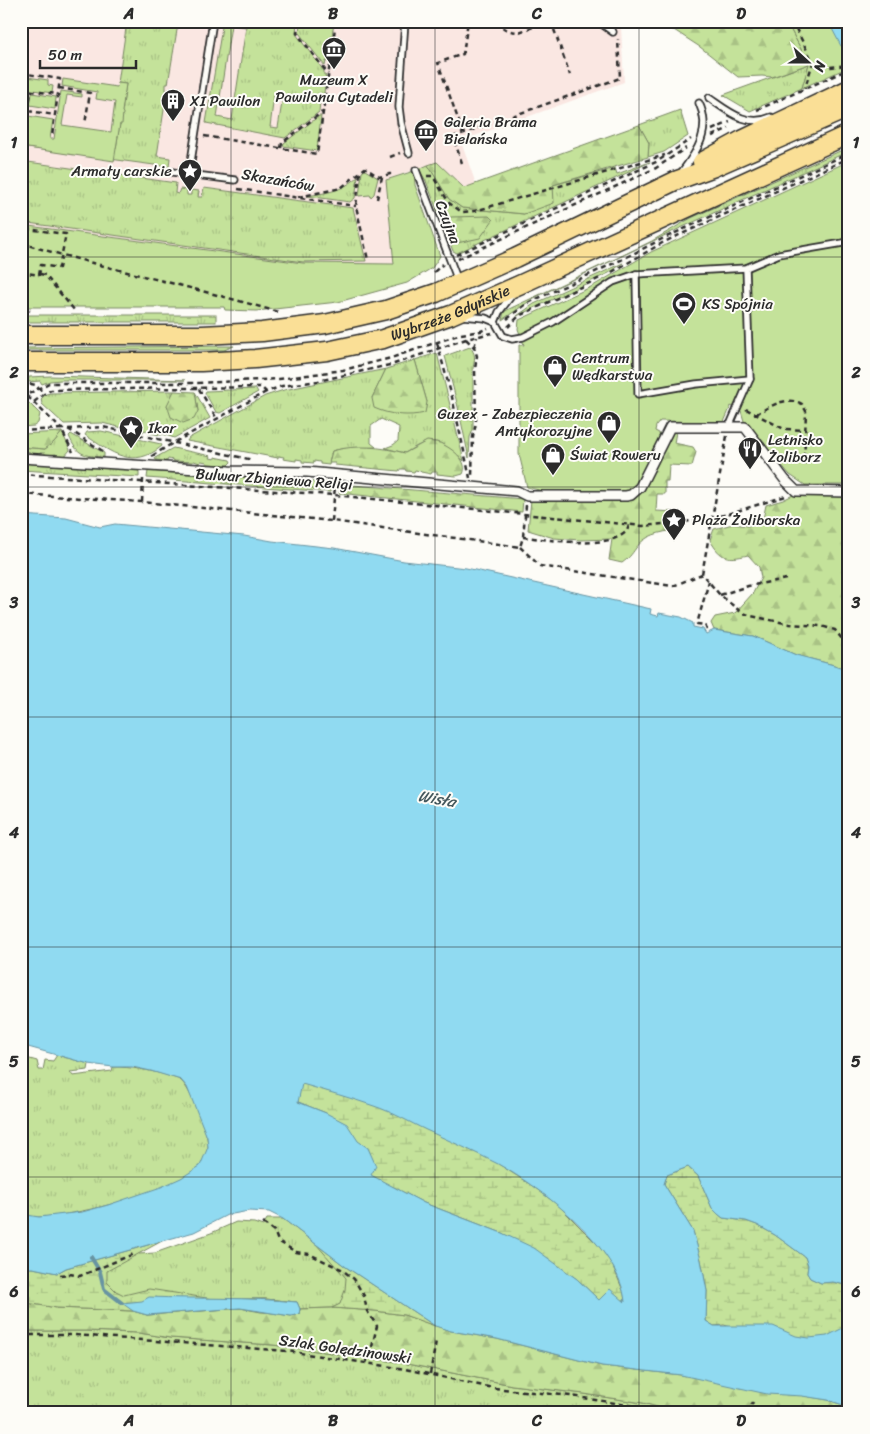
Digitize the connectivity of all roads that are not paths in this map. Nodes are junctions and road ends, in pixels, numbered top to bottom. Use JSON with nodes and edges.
{"nodes":[{"id":1,"x":213,"y":21,"type":"edge"},
{"id":2,"x":406,"y":21,"type":"edge"},
{"id":3,"x":598,"y":21,"type":"edge"},
{"id":4,"x":615,"y":34,"type":"road end"},
{"id":5,"x":848,"y":96,"type":"edge"},
{"id":6,"x":709,"y":98,"type":"dead end"},
{"id":7,"x":699,"y":103,"type":"dead end"},
{"id":8,"x":798,"y":105,"type":"dead end"},
{"id":9,"x":774,"y":116,"type":"dead end"},
{"id":10,"x":849,"y":134,"type":"edge"},
{"id":11,"x":409,"y":153,"type":"dead end"},
{"id":12,"x":416,"y":170,"type":"dead end"},
{"id":13,"x":172,"y":172,"type":"dead end"},
{"id":14,"x":189,"y":174,"type":"junction"},
{"id":15,"x":235,"y":180,"type":"road end"},
{"id":16,"x":676,"y":180,"type":"junction"},
{"id":17,"x":849,"y":242,"type":"edge"},
{"id":18,"x":746,"y":268,"type":"junction"},
{"id":19,"x":636,"y":274,"type":"junction"},
{"id":20,"x":459,"y":283,"type":"junction"},
{"id":21,"x":519,"y":285,"type":"junction"},
{"id":22,"x":451,"y":315,"type":"junction"},
{"id":23,"x":496,"y":323,"type":"junction"},
{"id":24,"x":21,"y":335,"type":"edge"},
{"id":25,"x":21,"y":362,"type":"edge"},
{"id":26,"x":750,"y":379,"type":"junction"},
{"id":27,"x":729,"y":427,"type":"junction"},
{"id":28,"x":21,"y":458,"type":"edge"},
{"id":29,"x":849,"y":492,"type":"edge"}],
"edges":[{"from":1,"to":14,"type":"lane"},
{"from":2,"to":11,"type":"lane"},
{"from":3,"to":4,"type":"lane"},
{"from":5,"to":8,"type":"lane"},
{"from":5,"to":16,"type":"main road","name":"Wybrzeże Gdyńskie"},
{"from":6,"to":9,"type":"lane"},
{"from":7,"to":16,"type":"lane"},
{"from":10,"to":21,"type":"main road","name":"Wybrzeże Gdyńskie"},
{"from":12,"to":20,"type":"lane","name":"Czujna"},
{"from":13,"to":14,"type":"lane","name":"Skazańców"},
{"from":14,"to":15,"type":"lane","name":"Skazańców"},
{"from":16,"to":20,"type":"main road","name":"Wybrzeże Gdyńskie"},
{"from":17,"to":18,"type":"lane"},
{"from":18,"to":19,"type":"lane"},
{"from":18,"to":26,"type":"lane"},
{"from":19,"to":23,"type":"lane"},
{"from":19,"to":26,"type":"lane"},
{"from":20,"to":24,"type":"main road","name":"Wybrzeże Gdyńskie"},
{"from":21,"to":22,"type":"main road","name":"Wybrzeże Gdyńskie"},
{"from":21,"to":23,"type":"lane"},
{"from":22,"to":23,"type":"lane"},
{"from":22,"to":25,"type":"main road","name":"Wybrzeże Gdyńskie"},
{"from":26,"to":27,"type":"lane"},
{"from":27,"to":28,"type":"street"},
{"from":27,"to":29,"type":"street"}]}
